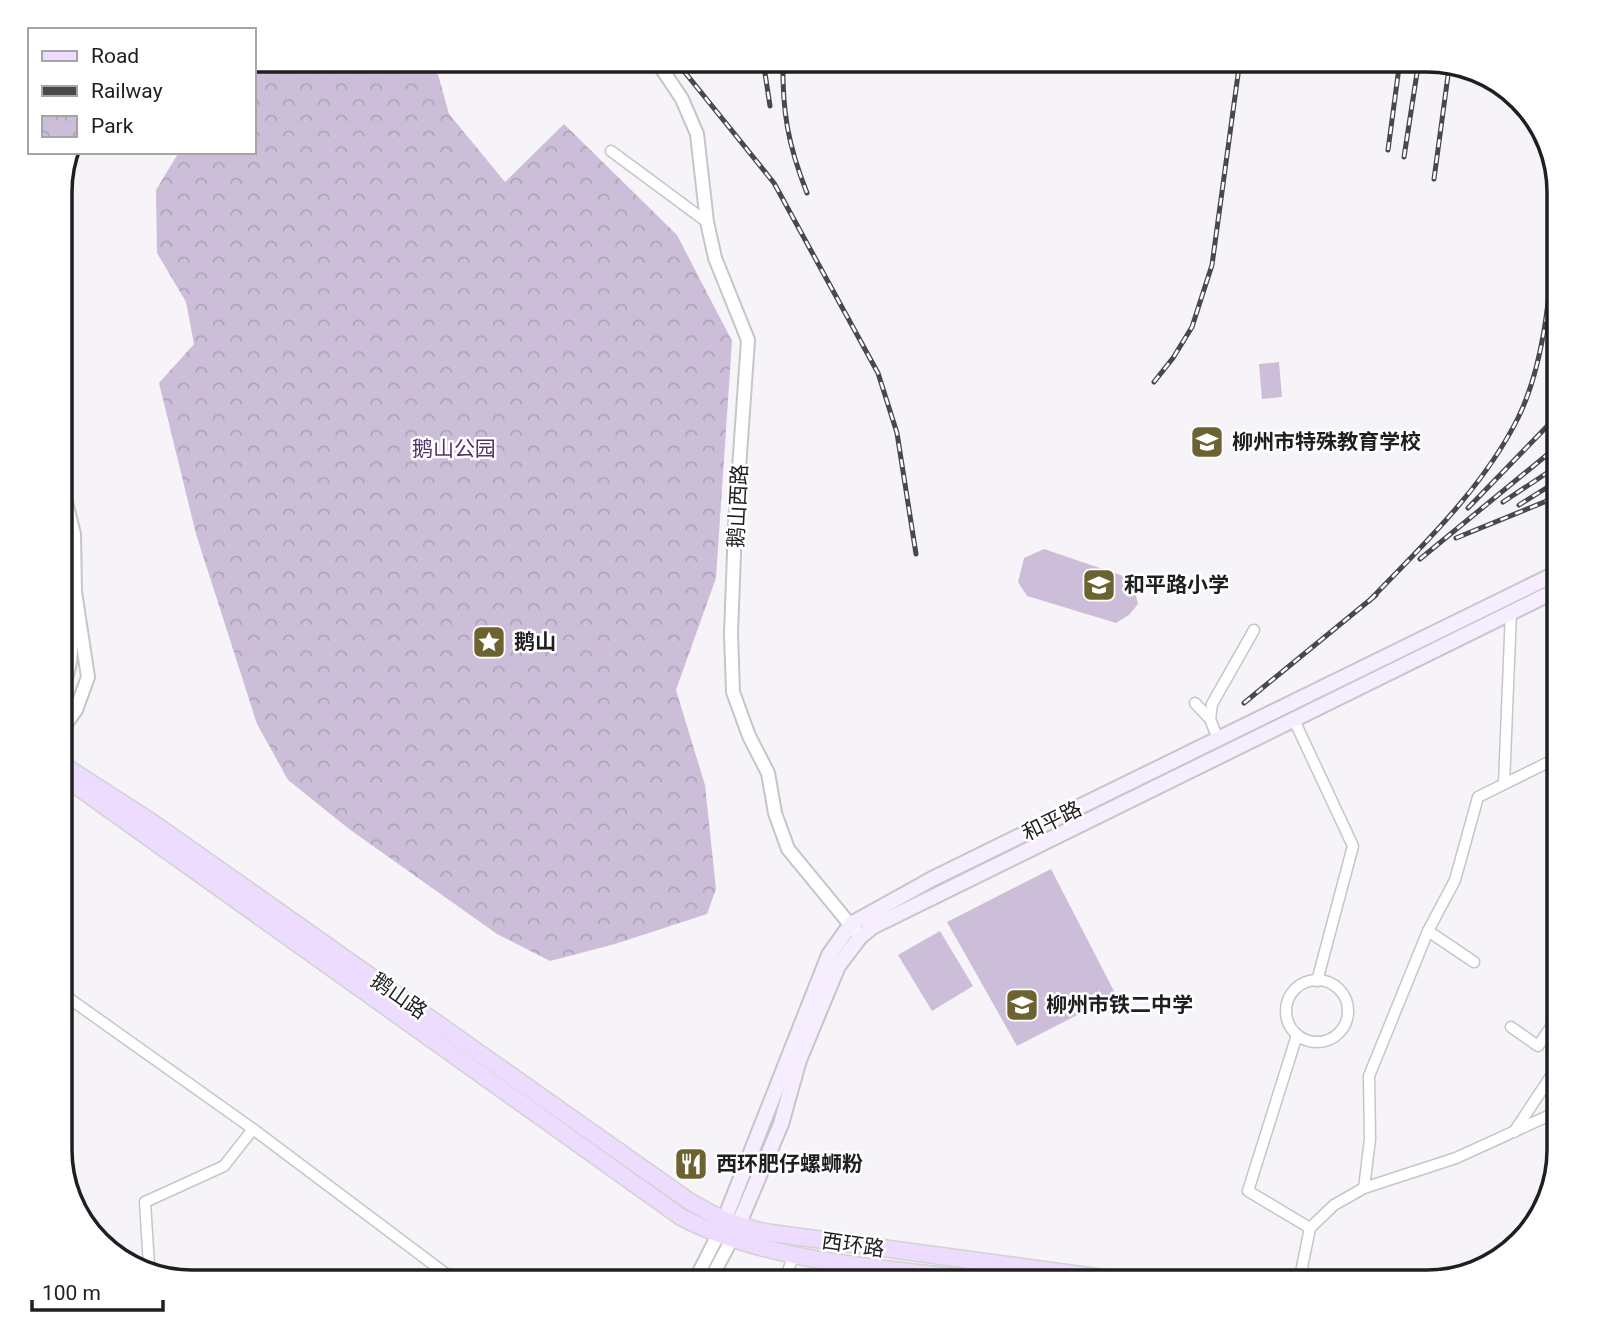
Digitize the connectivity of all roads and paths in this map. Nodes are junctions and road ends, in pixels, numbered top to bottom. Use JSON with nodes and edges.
{"nodes":[{"id":1,"x":664,"y":72,"type":"edge"},
{"id":2,"x":611,"y":151,"type":"dead end"},
{"id":3,"x":707,"y":222,"type":"junction"},
{"id":4,"x":72,"y":523,"type":"edge"},
{"id":5,"x":1547,"y":578,"type":"edge"},
{"id":6,"x":1547,"y":595,"type":"edge"},
{"id":7,"x":1511,"y":612,"type":"junction"},
{"id":8,"x":1254,"y":630,"type":"dead end"},
{"id":9,"x":1195,"y":703,"type":"dead end"},
{"id":10,"x":72,"y":716,"type":"edge"},
{"id":11,"x":1210,"y":719,"type":"junction"},
{"id":12,"x":1294,"y":720,"type":"junction"},
{"id":13,"x":1218,"y":739,"type":"junction"},
{"id":14,"x":1547,"y":763,"type":"edge"},
{"id":15,"x":72,"y":771,"type":"edge"},
{"id":16,"x":72,"y":784,"type":"edge"},
{"id":17,"x":1504,"y":784,"type":"junction"},
{"id":18,"x":855,"y":931,"type":"junction"},
{"id":19,"x":1429,"y":931,"type":"junction"},
{"id":20,"x":1474,"y":962,"type":"dead end"},
{"id":21,"x":1317,"y":981,"type":"junction"},
{"id":22,"x":72,"y":1001,"type":"edge"},
{"id":23,"x":1511,"y":1027,"type":"dead end"},
{"id":24,"x":1547,"y":1033,"type":"edge"},
{"id":25,"x":1297,"y":1035,"type":"junction"},
{"id":26,"x":1547,"y":1082,"type":"edge"},
{"id":27,"x":1547,"y":1117,"type":"edge"},
{"id":28,"x":253,"y":1129,"type":"junction"},
{"id":29,"x":1514,"y":1132,"type":"junction"},
{"id":30,"x":1364,"y":1188,"type":"junction"},
{"id":31,"x":1310,"y":1228,"type":"junction"},
{"id":32,"x":729,"y":1230,"type":"junction"},
{"id":33,"x":794,"y":1254,"type":"junction"},
{"id":34,"x":149,"y":1262,"type":"edge"},
{"id":35,"x":441,"y":1270,"type":"edge"},
{"id":36,"x":703,"y":1270,"type":"edge"},
{"id":37,"x":714,"y":1270,"type":"edge"},
{"id":38,"x":788,"y":1270,"type":"edge"},
{"id":39,"x":905,"y":1270,"type":"edge"},
{"id":40,"x":1037,"y":1270,"type":"edge"},
{"id":41,"x":1302,"y":1270,"type":"edge"}],
"edges":[{"from":1,"to":3,"type":"street","name":"鹅山西路"},
{"from":2,"to":3,"type":"street"},
{"from":3,"to":18,"type":"street","name":"鹅山西路"},
{"from":4,"to":10,"type":"street"},
{"from":5,"to":13,"type":"main road","name":"和平路"},
{"from":6,"to":7,"type":"main road","name":"和平路"},
{"from":7,"to":12,"type":"main road","name":"和平路"},
{"from":7,"to":17,"type":"street"},
{"from":8,"to":11,"type":"street"},
{"from":9,"to":11,"type":"street"},
{"from":11,"to":13,"type":"street"},
{"from":12,"to":18,"type":"main road","name":"和平路"},
{"from":12,"to":21,"type":"street"},
{"from":13,"to":18,"type":"main road","name":"和平路"},
{"from":14,"to":17,"type":"street"},
{"from":15,"to":32,"type":"main road","name":"鹅山路"},
{"from":16,"to":32,"type":"main road","name":"鹅山路"},
{"from":17,"to":19,"type":"street"},
{"from":18,"to":32,"type":"main road","name":"和平路"},
{"from":19,"to":20,"type":"street"},
{"from":19,"to":30,"type":"street"},
{"from":21,"to":25,"type":"street"},
{"from":21,"to":25,"type":"street"},
{"from":22,"to":28,"type":"street"},
{"from":23,"to":24,"type":"street"},
{"from":25,"to":31,"type":"street"},
{"from":26,"to":29,"type":"street"},
{"from":27,"to":29,"type":"street"},
{"from":28,"to":34,"type":"street"},
{"from":28,"to":35,"type":"street"},
{"from":29,"to":30,"type":"street"},
{"from":30,"to":31,"type":"street"},
{"from":31,"to":41,"type":"street"},
{"from":32,"to":33,"type":"main road","name":"西环路"},
{"from":32,"to":36,"type":"street"},
{"from":32,"to":37,"type":"street"},
{"from":32,"to":40,"type":"main road","name":"西环路"},
{"from":33,"to":38,"type":"street"},
{"from":33,"to":39,"type":"main road","name":"西环路"}]}
